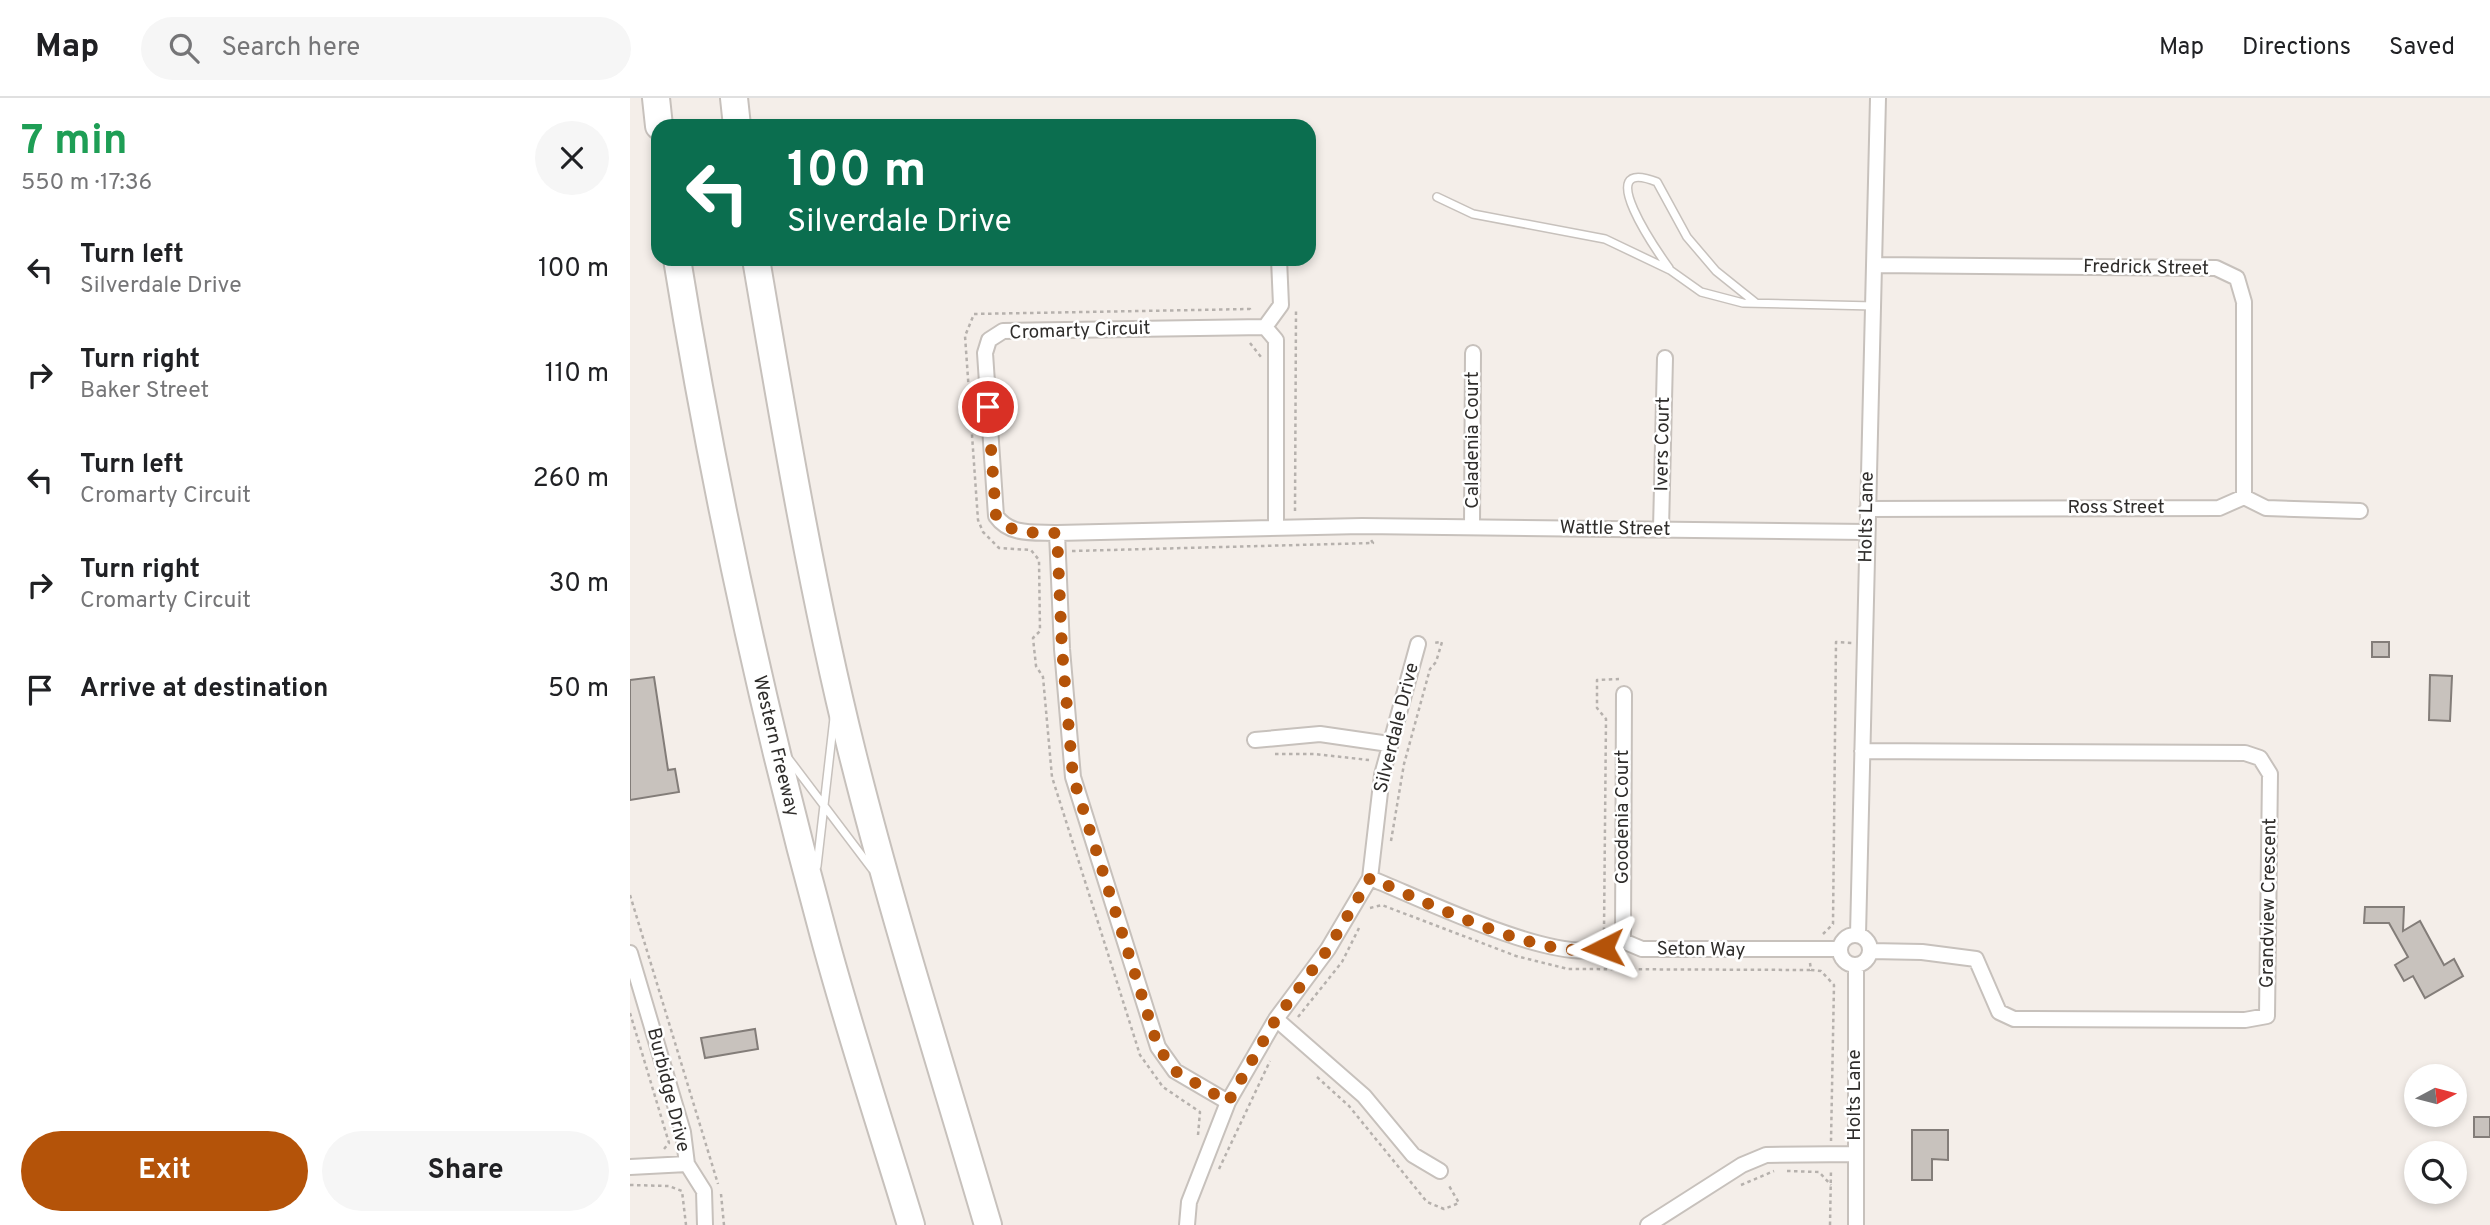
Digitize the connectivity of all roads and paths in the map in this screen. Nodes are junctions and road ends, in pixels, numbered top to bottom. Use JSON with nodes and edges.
{"nodes":[{"id":1,"x":656,"y":98,"type":"edge"},
{"id":2,"x":734,"y":98,"type":"edge"},
{"id":3,"x":1878,"y":98,"type":"edge"},
{"id":4,"x":658,"y":119,"type":"edge"},
{"id":5,"x":736,"y":119,"type":"edge"},
{"id":6,"x":1437,"y":197,"type":"dead end"},
{"id":7,"x":1876,"y":265,"type":"junction"},
{"id":8,"x":678,"y":266,"type":"edge"},
{"id":9,"x":757,"y":266,"type":"edge"},
{"id":10,"x":1279,"y":266,"type":"edge"},
{"id":11,"x":1670,"y":270,"type":"junction"},
{"id":12,"x":1757,"y":304,"type":"junction"},
{"id":13,"x":1874,"y":306,"type":"junction"},
{"id":14,"x":1296,"y":311,"type":"dead end"},
{"id":15,"x":1258,"y":327,"type":"junction"},
{"id":16,"x":1473,"y":353,"type":"dead end"},
{"id":17,"x":1262,"y":358,"type":"dead end"},
{"id":18,"x":1665,"y":358,"type":"dead end"},
{"id":19,"x":1296,"y":394,"type":"junction"},
{"id":20,"x":1276,"y":395,"type":"junction"},
{"id":21,"x":2244,"y":497,"type":"junction"},
{"id":22,"x":1867,"y":509,"type":"junction"},
{"id":23,"x":2360,"y":511,"type":"dead end"},
{"id":24,"x":1362,"y":526,"type":"junction"},
{"id":25,"x":1276,"y":527,"type":"junction"},
{"id":26,"x":1295,"y":527,"type":"junction"},
{"id":27,"x":1472,"y":527,"type":"junction"},
{"id":28,"x":1661,"y":529,"type":"junction"},
{"id":29,"x":1867,"y":532,"type":"junction"},
{"id":30,"x":1057,"y":533,"type":"junction"},
{"id":31,"x":1295,"y":546,"type":"junction"},
{"id":32,"x":1031,"y":550,"type":"junction"},
{"id":33,"x":1058,"y":552,"type":"junction"},
{"id":34,"x":1418,"y":644,"type":"dead end"},
{"id":35,"x":1864,"y":644,"type":"junction"},
{"id":36,"x":836,"y":676,"type":"junction"},
{"id":37,"x":1623,"y":694,"type":"joint"},
{"id":38,"x":765,"y":703,"type":"junction"},
{"id":39,"x":1255,"y":740,"type":"joint"},
{"id":40,"x":1390,"y":744,"type":"junction"},
{"id":41,"x":1862,"y":751,"type":"junction"},
{"id":42,"x":1386,"y":760,"type":"junction"},
{"id":43,"x":1404,"y":764,"type":"dead end"},
{"id":44,"x":824,"y":806,"type":"junction"},
{"id":45,"x":1370,"y":878,"type":"junction"},
{"id":46,"x":630,"y":895,"type":"edge"},
{"id":47,"x":892,"y":903,"type":"junction"},
{"id":48,"x":820,"y":919,"type":"junction"},
{"id":49,"x":1858,"y":935,"type":"junction"},
{"id":50,"x":1623,"y":941,"type":"junction"},
{"id":51,"x":1603,"y":948,"type":"junction"},
{"id":52,"x":1839,"y":949,"type":"junction"},
{"id":53,"x":1809,"y":951,"type":"junction"},
{"id":54,"x":1870,"y":951,"type":"junction"},
{"id":55,"x":630,"y":953,"type":"edge"},
{"id":56,"x":1856,"y":966,"type":"junction"},
{"id":57,"x":1603,"y":969,"type":"dead end"},
{"id":58,"x":630,"y":1013,"type":"edge"},
{"id":59,"x":1276,"y":1019,"type":"junction"},
{"id":60,"x":1228,"y":1102,"type":"junction"},
{"id":61,"x":1214,"y":1142,"type":"junction"},
{"id":62,"x":1229,"y":1150,"type":"dead end"},
{"id":63,"x":1830,"y":1153,"type":"junction"},
{"id":64,"x":1855,"y":1154,"type":"junction"},
{"id":65,"x":687,"y":1164,"type":"junction"},
{"id":66,"x":665,"y":1166,"type":"junction"},
{"id":67,"x":630,"y":1167,"type":"edge"},
{"id":68,"x":1440,"y":1171,"type":"dead end"},
{"id":69,"x":630,"y":1185,"type":"edge"},
{"id":70,"x":1831,"y":1185,"type":"junction"},
{"id":71,"x":669,"y":1186,"type":"junction"},
{"id":72,"x":1733,"y":1189,"type":"dead end"},
{"id":73,"x":686,"y":1225,"type":"edge"},
{"id":74,"x":705,"y":1225,"type":"edge"},
{"id":75,"x":724,"y":1225,"type":"edge"},
{"id":76,"x":911,"y":1225,"type":"edge"},
{"id":77,"x":988,"y":1225,"type":"edge"},
{"id":78,"x":1187,"y":1225,"type":"edge"},
{"id":79,"x":1648,"y":1225,"type":"edge"},
{"id":80,"x":1830,"y":1225,"type":"edge"},
{"id":81,"x":1856,"y":1225,"type":"edge"}],
"edges":[{"from":1,"to":4,"type":"highway"},
{"from":2,"to":5,"type":"highway"},
{"from":3,"to":7,"type":"street","name":"Holts Lane"},
{"from":6,"to":11,"type":"lane"},
{"from":7,"to":13,"type":"street","name":"Holts Lane"},
{"from":7,"to":21,"type":"street","name":"Fredrick Street"},
{"from":8,"to":38,"type":"highway","name":"Western Freeway"},
{"from":9,"to":36,"type":"highway"},
{"from":10,"to":15,"type":"street"},
{"from":11,"to":12,"type":"lane"},
{"from":11,"to":12,"type":"lane"},
{"from":12,"to":13,"type":"lane"},
{"from":13,"to":22,"type":"street","name":"Holts Lane"},
{"from":14,"to":19,"type":"path"},
{"from":15,"to":17,"type":"path"},
{"from":15,"to":20,"type":"street"},
{"from":15,"to":30,"type":"street","name":"Cromarty Circuit"},
{"from":15,"to":32,"type":"path"},
{"from":16,"to":27,"type":"street","name":"Caladenia Court"},
{"from":18,"to":28,"type":"street","name":"Ivers Court"},
{"from":19,"to":20,"type":"path"},
{"from":19,"to":26,"type":"path"},
{"from":20,"to":25,"type":"street"},
{"from":21,"to":22,"type":"street","name":"Ross Street"},
{"from":21,"to":23,"type":"street"},
{"from":22,"to":29,"type":"street","name":"Holts Lane"},
{"from":24,"to":26,"type":"street","name":"Cromarty Circuit"},
{"from":24,"to":27,"type":"street","name":"Wattle Street"},
{"from":24,"to":31,"type":"path"},
{"from":25,"to":26,"type":"street","name":"Cromarty Circuit"},
{"from":25,"to":30,"type":"street","name":"Cromarty Circuit"},
{"from":26,"to":31,"type":"path"},
{"from":27,"to":28,"type":"street","name":"Wattle Street"},
{"from":28,"to":29,"type":"street","name":"Wattle Street"},
{"from":29,"to":35,"type":"street","name":"Holts Lane"},
{"from":30,"to":33,"type":"street"},
{"from":31,"to":33,"type":"path"},
{"from":32,"to":33,"type":"path"},
{"from":32,"to":61,"type":"path"},
{"from":33,"to":60,"type":"street"},
{"from":34,"to":40,"type":"street","name":"Silverdale Drive"},
{"from":35,"to":41,"type":"street","name":"Holts Lane"},
{"from":35,"to":53,"type":"path"},
{"from":36,"to":44,"type":"lane"},
{"from":36,"to":47,"type":"highway"},
{"from":37,"to":50,"type":"street","name":"Goodenia Court"},
{"from":37,"to":51,"type":"path"},
{"from":38,"to":44,"type":"lane"},
{"from":38,"to":48,"type":"highway","name":"Western Freeway"},
{"from":39,"to":40,"type":"street"},
{"from":39,"to":42,"type":"path"},
{"from":40,"to":42,"type":"street","name":"Silverdale Drive"},
{"from":41,"to":49,"type":"street","name":"Holts Lane"},
{"from":41,"to":54,"type":"street","name":"Grandview Crescent"},
{"from":42,"to":43,"type":"path"},
{"from":42,"to":45,"type":"street","name":"Silverdale Drive"},
{"from":44,"to":47,"type":"lane"},
{"from":44,"to":48,"type":"lane"},
{"from":45,"to":51,"type":"street"},
{"from":45,"to":59,"type":"street","name":"Silverdale Drive"},
{"from":46,"to":75,"type":"path"},
{"from":47,"to":77,"type":"highway"},
{"from":48,"to":76,"type":"highway","name":"Western Freeway"},
{"from":49,"to":52,"type":"street"},
{"from":49,"to":54,"type":"street"},
{"from":50,"to":51,"type":"street"},
{"from":50,"to":53,"type":"street","name":"Seton Way"},
{"from":51,"to":57,"type":"path"},
{"from":52,"to":53,"type":"street","name":"Seton Way"},
{"from":52,"to":56,"type":"street"},
{"from":53,"to":63,"type":"path"},
{"from":54,"to":56,"type":"street"},
{"from":55,"to":65,"type":"street","name":"Burbidge Drive"},
{"from":56,"to":64,"type":"street","name":"Holts Lane"},
{"from":58,"to":66,"type":"path"},
{"from":59,"to":60,"type":"street","name":"Silverdale Drive"},
{"from":59,"to":68,"type":"street"},
{"from":60,"to":61,"type":"street","name":"Silverdale Drive"},
{"from":61,"to":62,"type":"path"},
{"from":61,"to":78,"type":"street","name":"Silverdale Drive"},
{"from":63,"to":64,"type":"street"},
{"from":63,"to":70,"type":"path"},
{"from":63,"to":79,"type":"street"},
{"from":64,"to":81,"type":"street","name":"Holts Lane"},
{"from":65,"to":66,"type":"street"},
{"from":65,"to":74,"type":"street","name":"Burbidge Drive"},
{"from":66,"to":67,"type":"street"},
{"from":66,"to":71,"type":"path"},
{"from":69,"to":71,"type":"path"},
{"from":70,"to":72,"type":"path"},
{"from":70,"to":80,"type":"path"},
{"from":71,"to":73,"type":"path"}]}
